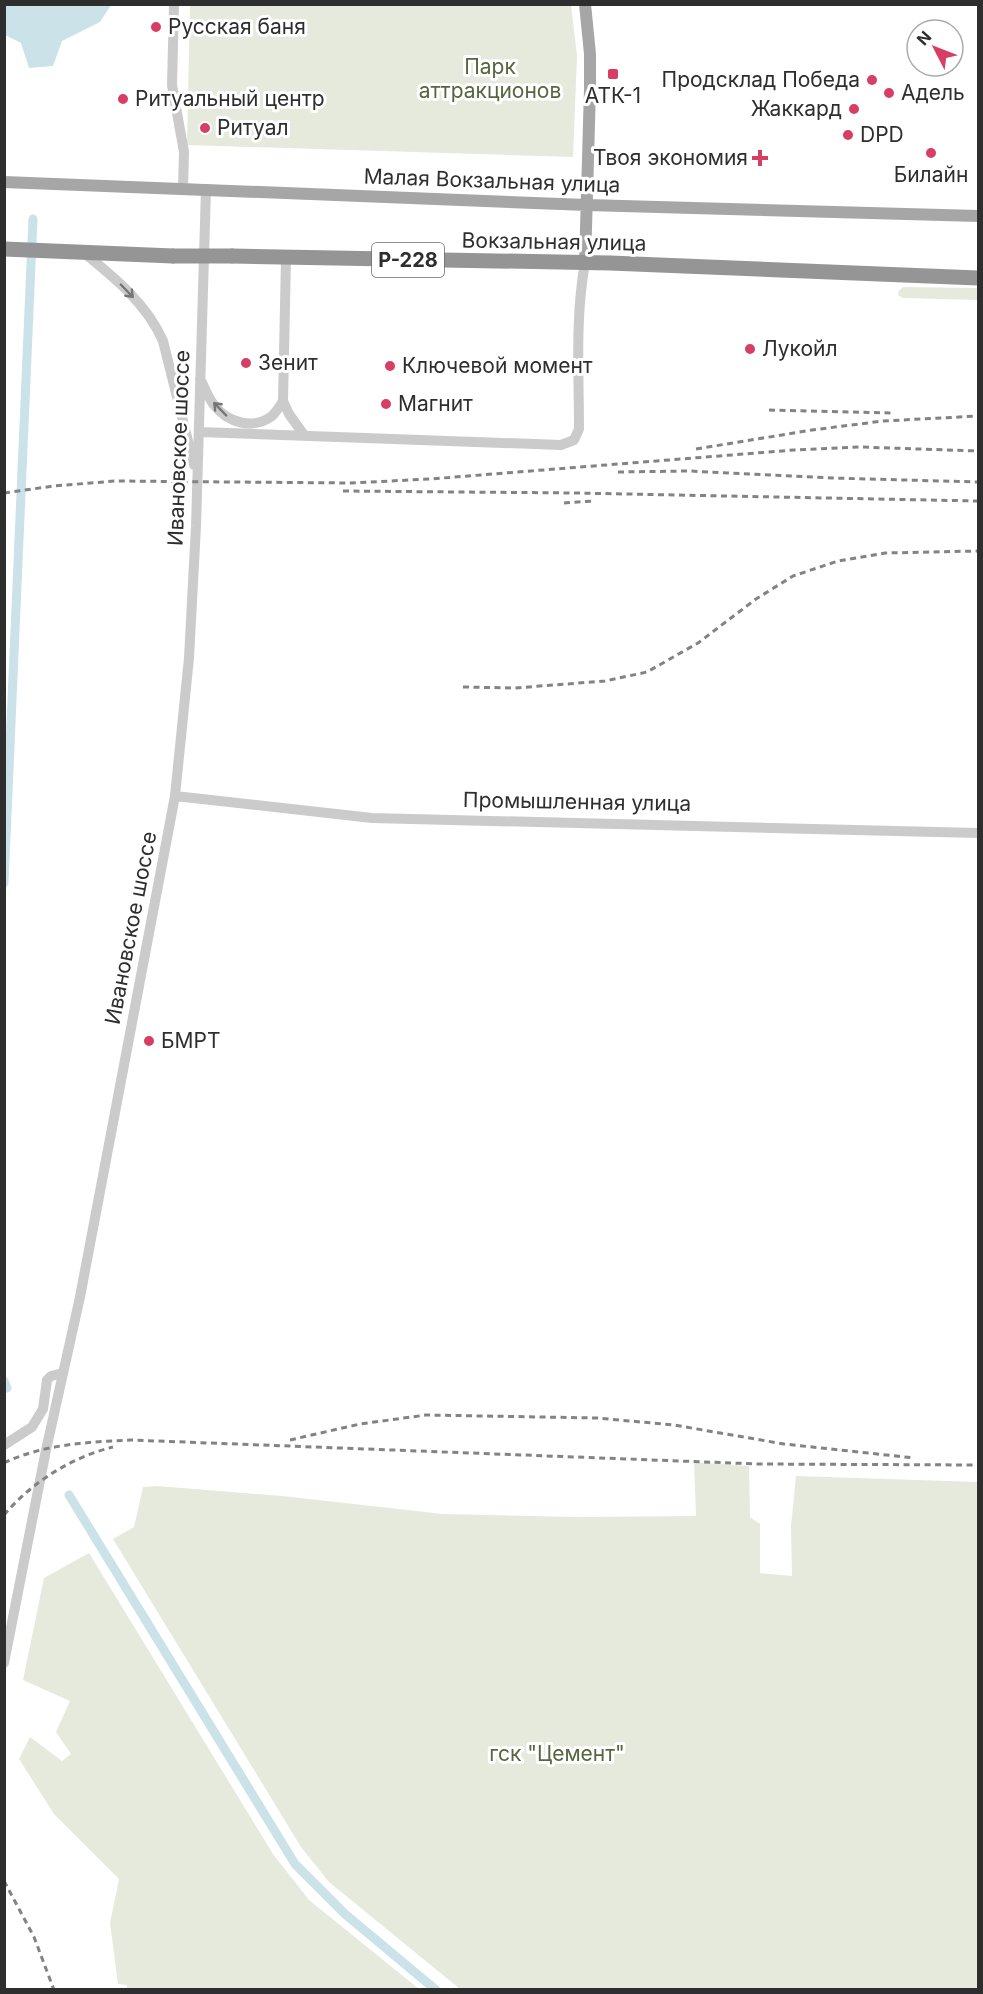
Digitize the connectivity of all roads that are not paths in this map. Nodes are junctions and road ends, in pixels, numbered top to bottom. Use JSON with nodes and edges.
{"nodes":[{"id":1,"x":174,"y":4,"type":"edge"},
{"id":2,"x":585,"y":4,"type":"edge"},
{"id":3,"x":4,"y":182,"type":"edge"},
{"id":4,"x":183,"y":189,"type":"junction"},
{"id":5,"x":206,"y":189,"type":"junction"},
{"id":6,"x":587,"y":205,"type":"junction"},
{"id":7,"x":978,"y":216,"type":"edge"},
{"id":8,"x":4,"y":249,"type":"edge"},
{"id":9,"x":83,"y":252,"type":"junction"},
{"id":10,"x":286,"y":258,"type":"junction"},
{"id":11,"x":585,"y":263,"type":"junction"},
{"id":12,"x":978,"y":278,"type":"edge"},
{"id":13,"x":200,"y":379,"type":"junction"},
{"id":14,"x":283,"y":401,"type":"junction"},
{"id":15,"x":199,"y":432,"type":"junction"},
{"id":16,"x":304,"y":435,"type":"junction"},
{"id":17,"x":197,"y":475,"type":"junction"},
{"id":18,"x":175,"y":796,"type":"junction"},
{"id":19,"x":978,"y":833,"type":"edge"},
{"id":20,"x":63,"y":1373,"type":"junction"},
{"id":21,"x":4,"y":1445,"type":"edge"},
{"id":22,"x":4,"y":1663,"type":"edge"}],
"edges":[{"from":1,"to":4,"type":"street"},
{"from":2,"to":6,"type":"main road"},
{"from":3,"to":4,"type":"main road","name":"Малая Вокзальная улица"},
{"from":4,"to":5,"type":"main road","name":"Малая Вокзальная улица"},
{"from":5,"to":6,"type":"main road","name":"Малая Вокзальная улица"},
{"from":5,"to":13,"type":"street","name":"Ивановское шоссе"},
{"from":6,"to":7,"type":"main road","name":"Малая Вокзальная улица"},
{"from":6,"to":11,"type":"main road"},
{"from":8,"to":9,"type":"highway","name":"Вокзальная улица","number":"Р-228"},
{"from":9,"to":10,"type":"highway","name":"Вокзальная улица","number":"Р-228","bridge":true},
{"from":9,"to":17,"type":"street","one_way":true},
{"from":10,"to":11,"type":"highway","name":"Вокзальная улица","number":"Р-228"},
{"from":10,"to":14,"type":"street"},
{"from":11,"to":12,"type":"highway","name":"Вокзальная улица","number":"Р-228"},
{"from":11,"to":16,"type":"street"},
{"from":14,"to":13,"type":"street","one_way":true},
{"from":13,"to":15,"type":"street","name":"Ивановское шоссе"},
{"from":14,"to":16,"type":"street"},
{"from":15,"to":16,"type":"street"},
{"from":15,"to":17,"type":"street","name":"Ивановское шоссе"},
{"from":17,"to":18,"type":"street","name":"Ивановское шоссе"},
{"from":18,"to":19,"type":"street","name":"Промышленная улица"},
{"from":18,"to":20,"type":"street","name":"Ивановское шоссе"},
{"from":20,"to":21,"type":"street"},
{"from":20,"to":22,"type":"street","name":"Ивановское шоссе"}]}
